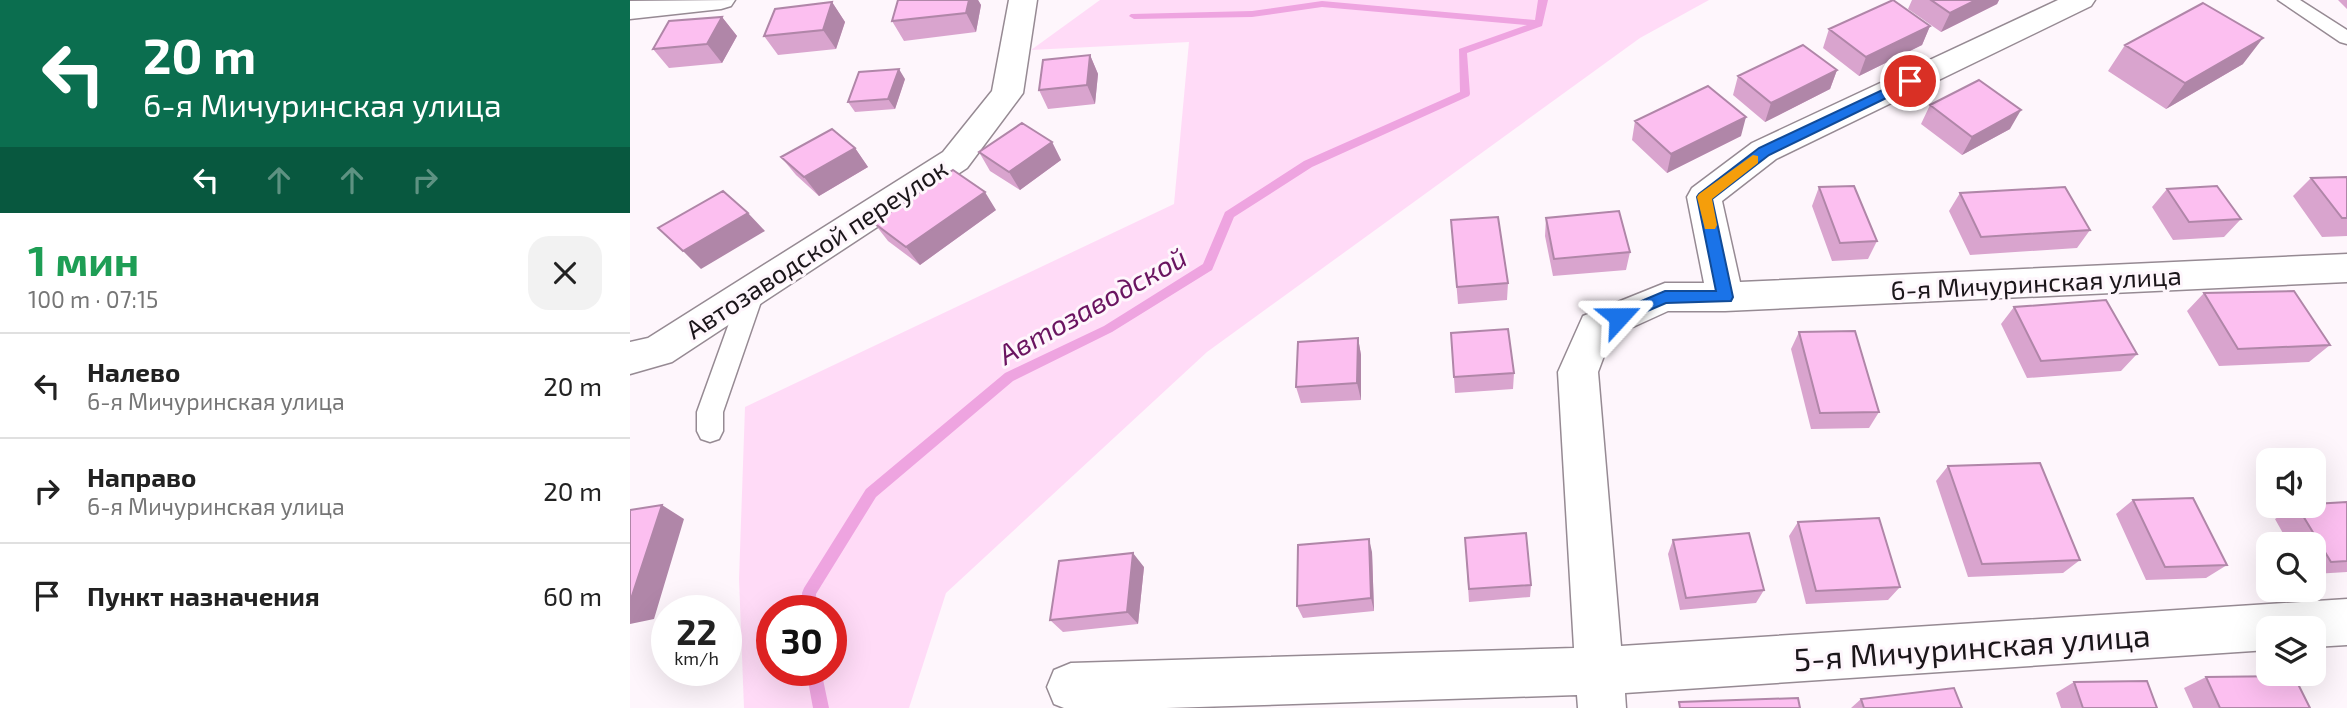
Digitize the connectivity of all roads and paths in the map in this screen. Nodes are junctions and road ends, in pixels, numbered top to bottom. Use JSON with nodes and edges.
{"nodes":[{"id":1,"x":721,"y":0,"type":"edge"},
{"id":2,"x":1023,"y":0,"type":"edge"},
{"id":3,"x":2081,"y":0,"type":"edge"},
{"id":4,"x":2287,"y":0,"type":"edge"},
{"id":5,"x":630,"y":10,"type":"edge"},
{"id":6,"x":2347,"y":38,"type":"edge"},
{"id":7,"x":2347,"y":268,"type":"edge"},
{"id":8,"x":753,"y":290,"type":"junction"},
{"id":9,"x":1725,"y":297,"type":"junction"},
{"id":10,"x":630,"y":358,"type":"edge"},
{"id":11,"x":710,"y":431,"type":"dead end"},
{"id":12,"x":2347,"y":622,"type":"edge"},
{"id":13,"x":1600,"y":689,"type":"edge"},
{"id":14,"x":1086,"y":694,"type":"edge"}],
"edges":[{"from":1,"to":5,"type":"street"},
{"from":2,"to":8,"type":"street","name":"Автозаводской переулок"},
{"from":3,"to":9,"type":"street"},
{"from":4,"to":6,"type":"lane"},
{"from":7,"to":9,"type":"street","name":"6-я Мичуринская улица"},
{"from":8,"to":10,"type":"street","name":"Автозаводской переулок"},
{"from":8,"to":11,"type":"lane"},
{"from":9,"to":13,"type":"street","name":"6-я Мичуринская улица"},
{"from":12,"to":13,"type":"street","name":"5-я Мичуринская улица"},
{"from":13,"to":14,"type":"street","name":"5-я Мичуринская улица"}]}
